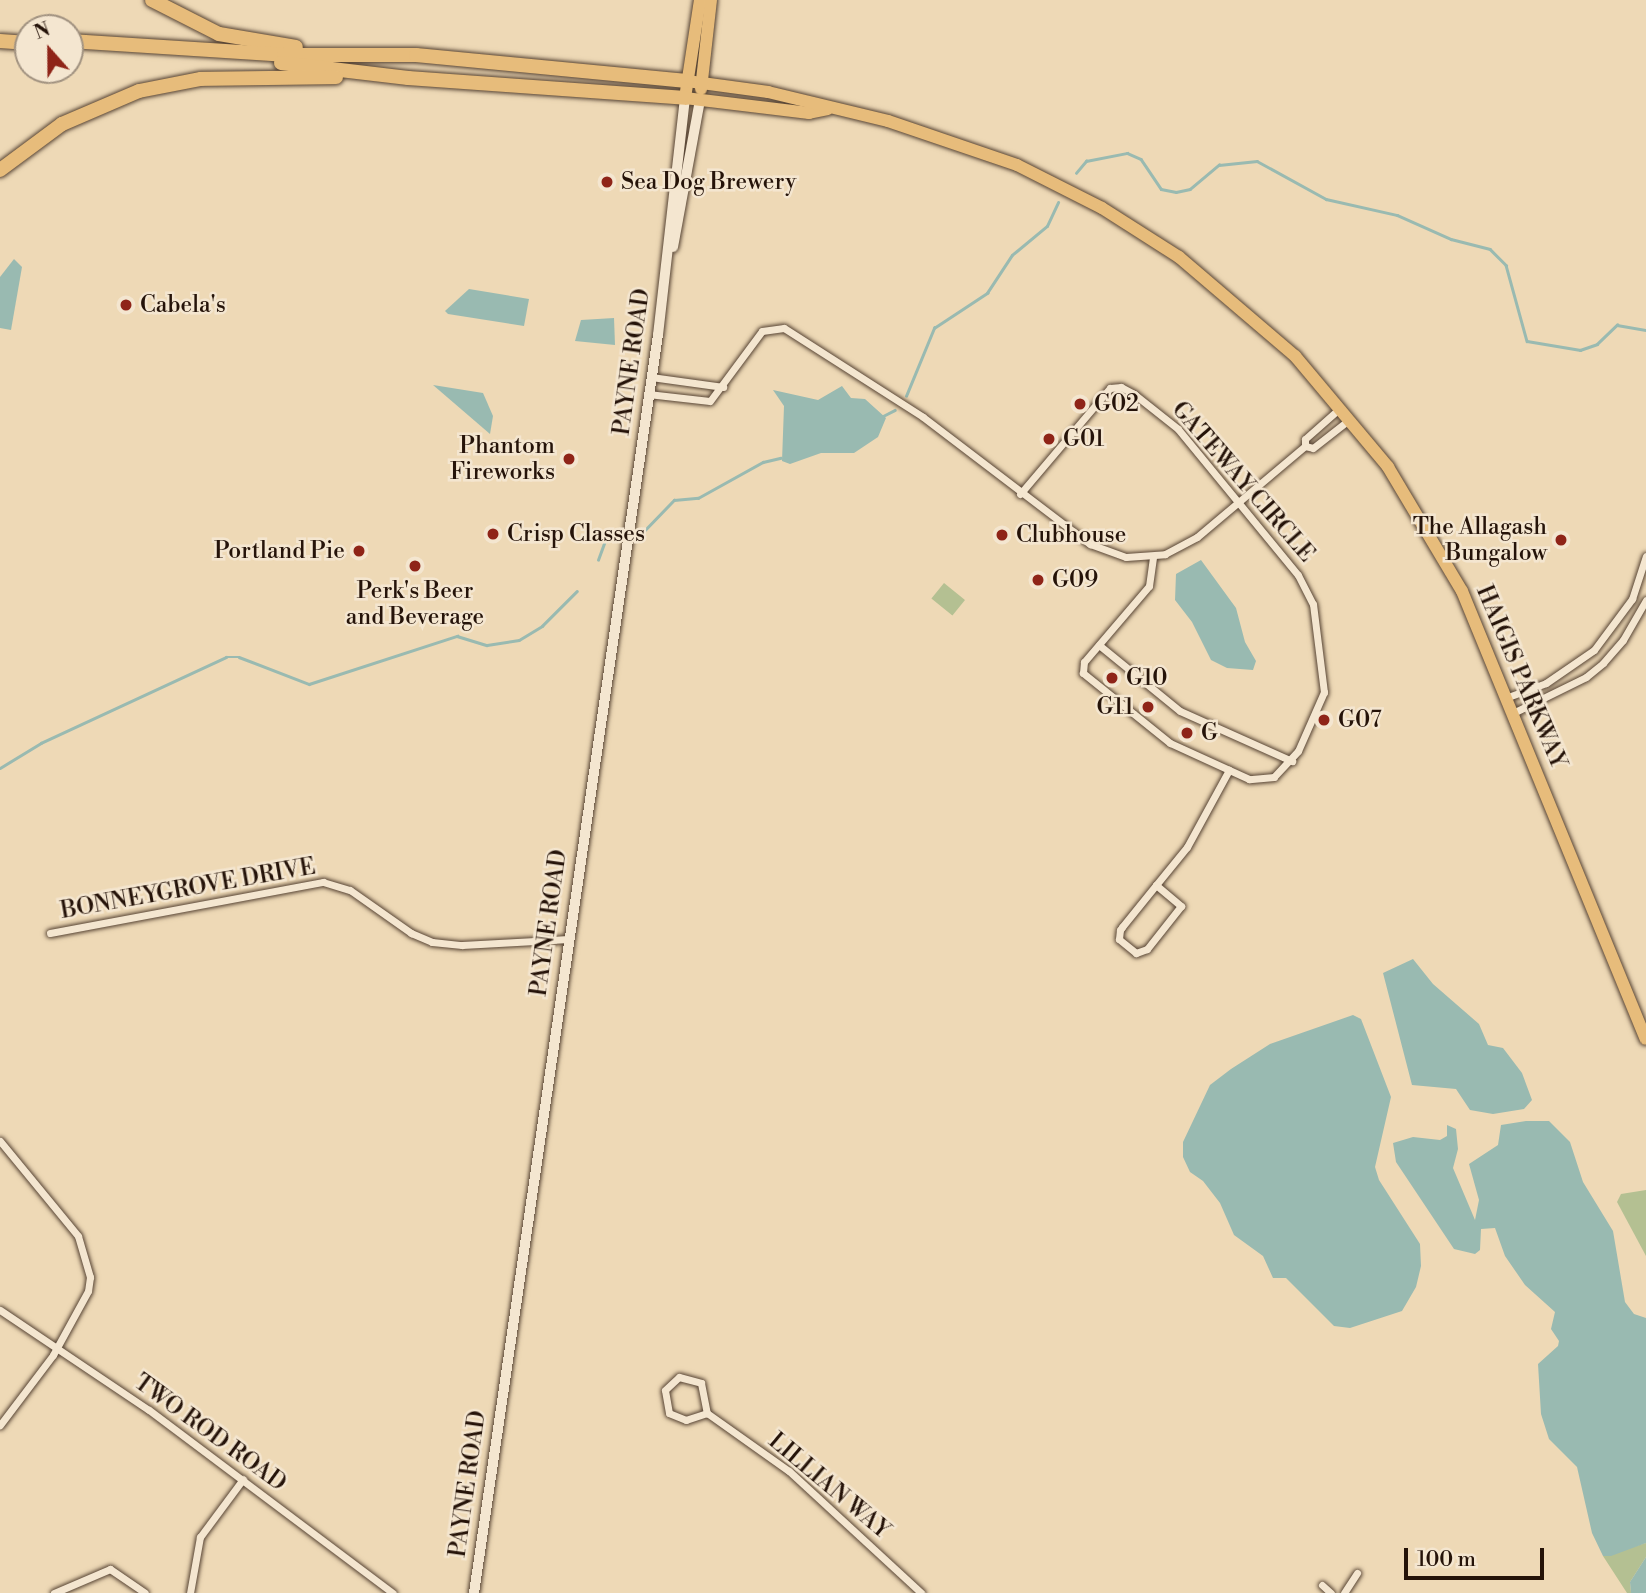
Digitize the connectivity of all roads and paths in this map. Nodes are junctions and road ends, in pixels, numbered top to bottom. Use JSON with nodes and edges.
{"nodes":[{"id":1,"x":152,"y":0,"type":"edge"},
{"id":2,"x":700,"y":0,"type":"edge"},
{"id":3,"x":711,"y":0,"type":"edge"},
{"id":4,"x":84,"y":42,"type":"edge"},
{"id":5,"x":84,"y":48,"type":"edge"},
{"id":6,"x":416,"y":55,"type":"junction"},
{"id":7,"x":408,"y":78,"type":"junction"},
{"id":8,"x":687,"y":81,"type":"junction"},
{"id":9,"x":702,"y":84,"type":"junction"},
{"id":10,"x":692,"y":99,"type":"junction"},
{"id":11,"x":828,"y":109,"type":"junction"},
{"id":12,"x":0,"y":170,"type":"edge"},
{"id":13,"x":651,"y":377,"type":"junction"},
{"id":14,"x":723,"y":387,"type":"junction"},
{"id":15,"x":648,"y":394,"type":"junction"},
{"id":16,"x":1341,"y":407,"type":"junction"},
{"id":17,"x":1350,"y":418,"type":"junction"},
{"id":18,"x":1305,"y":446,"type":"junction"},
{"id":19,"x":1020,"y":494,"type":"junction"},
{"id":20,"x":1237,"y":502,"type":"junction"},
{"id":21,"x":1153,"y":556,"type":"junction"},
{"id":22,"x":1646,"y":556,"type":"edge"},
{"id":23,"x":1646,"y":600,"type":"edge"},
{"id":24,"x":1099,"y":645,"type":"junction"},
{"id":25,"x":1508,"y":697,"type":"junction"},
{"id":26,"x":1515,"y":712,"type":"junction"},
{"id":27,"x":1292,"y":761,"type":"junction"},
{"id":28,"x":1229,"y":770,"type":"junction"},
{"id":29,"x":1156,"y":885,"type":"junction"},
{"id":30,"x":50,"y":933,"type":"dead end"},
{"id":31,"x":568,"y":939,"type":"junction"},
{"id":32,"x":1646,"y":1039,"type":"edge"},
{"id":33,"x":0,"y":1141,"type":"edge"},
{"id":34,"x":0,"y":1310,"type":"edge"},
{"id":35,"x":57,"y":1349,"type":"junction"},
{"id":36,"x":707,"y":1413,"type":"junction"},
{"id":37,"x":0,"y":1424,"type":"edge"},
{"id":38,"x":243,"y":1479,"type":"junction"},
{"id":39,"x":1357,"y":1573,"type":"dead end"},
{"id":40,"x":1322,"y":1585,"type":"dead end"},
{"id":41,"x":54,"y":1593,"type":"edge"},
{"id":42,"x":145,"y":1593,"type":"edge"},
{"id":43,"x":190,"y":1593,"type":"edge"},
{"id":44,"x":393,"y":1593,"type":"edge"},
{"id":45,"x":474,"y":1593,"type":"edge"},
{"id":46,"x":921,"y":1593,"type":"edge"},
{"id":47,"x":1331,"y":1593,"type":"edge"},
{"id":48,"x":1343,"y":1593,"type":"edge"}],
"edges":[{"from":1,"to":6,"type":"highway"},
{"from":2,"to":8,"type":"main road","name":"PAYNE ROAD"},
{"from":3,"to":9,"type":"main road","name":"PAYNE ROAD"},
{"from":4,"to":6,"type":"highway"},
{"from":5,"to":7,"type":"highway"},
{"from":6,"to":8,"type":"highway"},
{"from":7,"to":10,"type":"highway"},
{"from":7,"to":12,"type":"highway"},
{"from":8,"to":9,"type":"main road","name":"HAIGIS PARKWAY"},
{"from":8,"to":10,"type":"main road","name":"PAYNE ROAD"},
{"from":9,"to":10,"type":"main road","name":"PAYNE ROAD"},
{"from":9,"to":11,"type":"main road","name":"HAIGIS PARKWAY"},
{"from":10,"to":11,"type":"main road","name":"HAIGIS PARKWAY"},
{"from":10,"to":13,"type":"main road","name":"PAYNE ROAD"},
{"from":11,"to":16,"type":"main road","name":"HAIGIS PARKWAY"},
{"from":13,"to":14,"type":"street"},
{"from":13,"to":15,"type":"main road","name":"PAYNE ROAD"},
{"from":14,"to":15,"type":"street"},
{"from":14,"to":19,"type":"street"},
{"from":15,"to":31,"type":"main road","name":"PAYNE ROAD"},
{"from":16,"to":17,"type":"main road","name":"HAIGIS PARKWAY"},
{"from":16,"to":18,"type":"street"},
{"from":17,"to":18,"type":"street"},
{"from":17,"to":25,"type":"main road","name":"HAIGIS PARKWAY"},
{"from":18,"to":20,"type":"street"},
{"from":19,"to":20,"type":"street","name":"GATEWAY CIRCLE"},
{"from":19,"to":21,"type":"street"},
{"from":20,"to":21,"type":"street"},
{"from":20,"to":27,"type":"street","name":"GATEWAY CIRCLE"},
{"from":21,"to":24,"type":"street"},
{"from":22,"to":25,"type":"street"},
{"from":23,"to":26,"type":"street"},
{"from":24,"to":27,"type":"street"},
{"from":24,"to":28,"type":"street"},
{"from":25,"to":26,"type":"main road","name":"HAIGIS PARKWAY"},
{"from":26,"to":32,"type":"main road","name":"HAIGIS PARKWAY"},
{"from":27,"to":28,"type":"street"},
{"from":28,"to":29,"type":"street"},
{"from":29,"to":29,"type":"street"},
{"from":30,"to":31,"type":"street","name":"BONNEYGROVE DRIVE"},
{"from":31,"to":45,"type":"main road","name":"PAYNE ROAD"},
{"from":33,"to":35,"type":"street"},
{"from":34,"to":35,"type":"street","name":"TWO ROD ROAD"},
{"from":35,"to":37,"type":"street"},
{"from":35,"to":38,"type":"street","name":"TWO ROD ROAD"},
{"from":36,"to":36,"type":"street"},
{"from":36,"to":46,"type":"street","name":"LILLIAN WAY"},
{"from":38,"to":43,"type":"street"},
{"from":38,"to":44,"type":"street","name":"TWO ROD ROAD"},
{"from":39,"to":48,"type":"street"},
{"from":40,"to":47,"type":"street"},
{"from":41,"to":42,"type":"street"}]}
